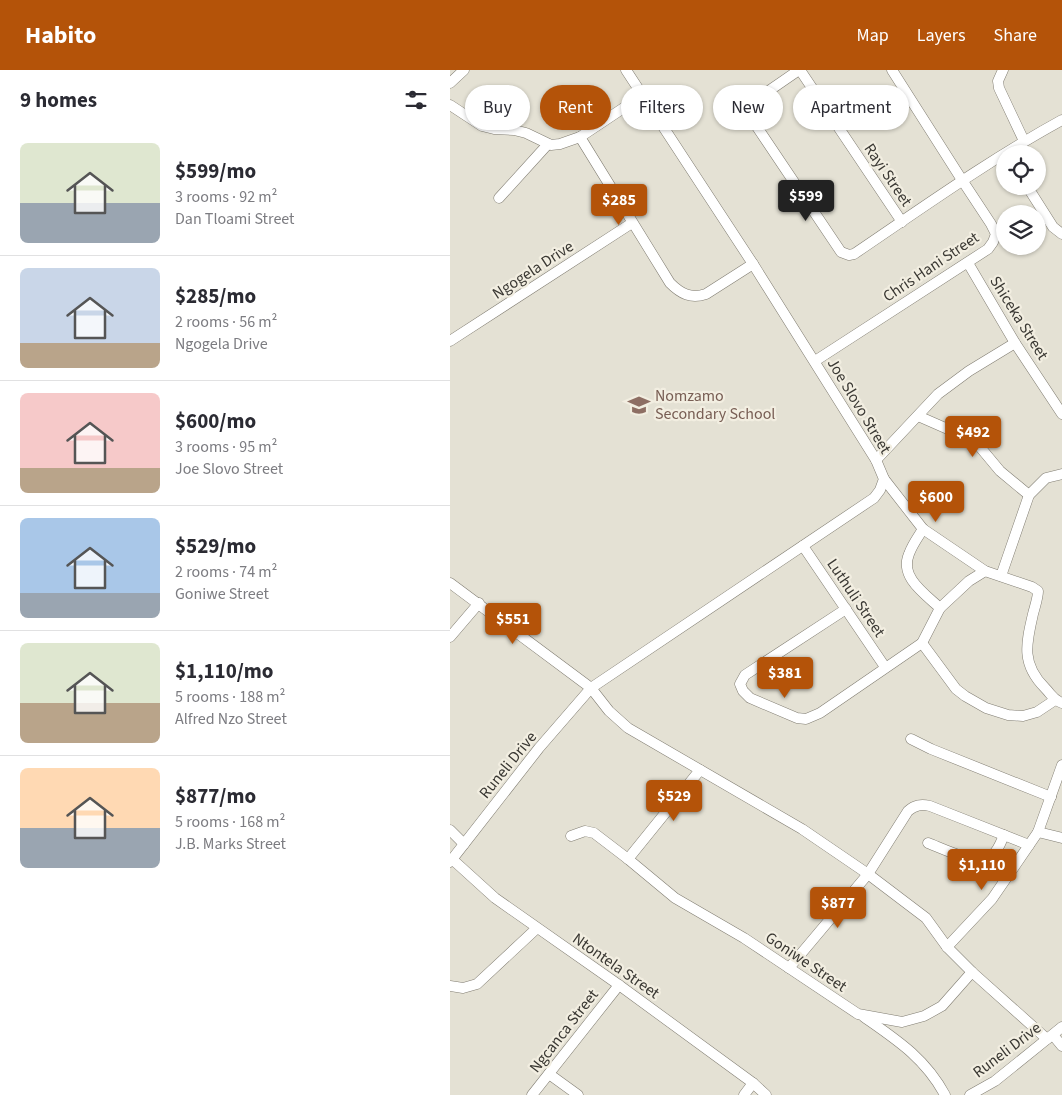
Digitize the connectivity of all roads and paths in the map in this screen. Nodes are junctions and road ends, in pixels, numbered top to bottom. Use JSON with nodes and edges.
{"nodes":[{"id":1,"x":464,"y":70,"type":"edge"},
{"id":2,"x":626,"y":70,"type":"edge"},
{"id":3,"x":799,"y":70,"type":"edge"},
{"id":4,"x":892,"y":70,"type":"edge"},
{"id":5,"x":1003,"y":70,"type":"edge"},
{"id":6,"x":450,"y":83,"type":"edge"},
{"id":7,"x":636,"y":85,"type":"edge"},
{"id":8,"x":450,"y":105,"type":"edge"},
{"id":9,"x":621,"y":110,"type":"edge"},
{"id":10,"x":1062,"y":120,"type":"edge"},
{"id":11,"x":666,"y":130,"type":"edge"},
{"id":12,"x":580,"y":137,"type":"junction"},
{"id":13,"x":1024,"y":141,"type":"junction"},
{"id":14,"x":548,"y":144,"type":"junction"},
{"id":15,"x":1018,"y":145,"type":"edge"},
{"id":16,"x":996,"y":159,"type":"edge"},
{"id":17,"x":962,"y":180,"type":"junction"},
{"id":18,"x":1032,"y":195,"type":"edge"},
{"id":19,"x":499,"y":198,"type":"dead end"},
{"id":20,"x":902,"y":222,"type":"junction"},
{"id":21,"x":632,"y":223,"type":"junction"},
{"id":22,"x":1062,"y":234,"type":"edge"},
{"id":23,"x":968,"y":263,"type":"junction"},
{"id":24,"x":753,"y":264,"type":"junction"},
{"id":25,"x":450,"y":341,"type":"edge"},
{"id":26,"x":1015,"y":343,"type":"junction"},
{"id":27,"x":814,"y":361,"type":"junction"},
{"id":28,"x":1062,"y":414,"type":"edge"},
{"id":29,"x":918,"y":416,"type":"junction"},
{"id":30,"x":876,"y":460,"type":"junction"},
{"id":31,"x":1062,"y":474,"type":"edge"},
{"id":32,"x":884,"y":480,"type":"junction"},
{"id":33,"x":1029,"y":495,"type":"junction"},
{"id":34,"x":923,"y":529,"type":"junction"},
{"id":35,"x":803,"y":546,"type":"junction"},
{"id":36,"x":985,"y":571,"type":"junction"},
{"id":37,"x":1001,"y":576,"type":"junction"},
{"id":38,"x":450,"y":583,"type":"edge"},
{"id":39,"x":479,"y":603,"type":"junction"},
{"id":40,"x":940,"y":608,"type":"junction"},
{"id":41,"x":846,"y":609,"type":"junction"},
{"id":42,"x":450,"y":637,"type":"edge"},
{"id":43,"x":922,"y":643,"type":"junction"},
{"id":44,"x":885,"y":667,"type":"junction"},
{"id":45,"x":591,"y":688,"type":"junction"},
{"id":46,"x":1058,"y":701,"type":"edge"},
{"id":47,"x":911,"y":739,"type":"dead end"},
{"id":48,"x":1062,"y":764,"type":"edge"},
{"id":49,"x":700,"y":770,"type":"junction"},
{"id":50,"x":1051,"y":796,"type":"junction"},
{"id":51,"x":450,"y":830,"type":"edge"},
{"id":52,"x":1038,"y":832,"type":"junction"},
{"id":53,"x":1004,"y":835,"type":"junction"},
{"id":54,"x":571,"y":836,"type":"dead end"},
{"id":55,"x":1062,"y":838,"type":"edge"},
{"id":56,"x":928,"y":843,"type":"dead end"},
{"id":57,"x":464,"y":844,"type":"junction"},
{"id":58,"x":1028,"y":845,"type":"junction"},
{"id":59,"x":628,"y":859,"type":"junction"},
{"id":60,"x":451,"y":860,"type":"edge"},
{"id":61,"x":868,"y":874,"type":"junction"},
{"id":62,"x":536,"y":929,"type":"junction"},
{"id":63,"x":947,"y":947,"type":"junction"},
{"id":64,"x":789,"y":968,"type":"junction"},
{"id":65,"x":972,"y":972,"type":"junction"},
{"id":66,"x":619,"y":985,"type":"junction"},
{"id":67,"x":450,"y":986,"type":"edge"},
{"id":68,"x":858,"y":1014,"type":"junction"},
{"id":69,"x":1062,"y":1027,"type":"edge"},
{"id":70,"x":1050,"y":1037,"type":"junction"},
{"id":71,"x":1062,"y":1046,"type":"edge"},
{"id":72,"x":549,"y":1074,"type":"junction"},
{"id":73,"x":753,"y":1083,"type":"junction"},
{"id":74,"x":532,"y":1095,"type":"edge"},
{"id":75,"x":578,"y":1095,"type":"edge"},
{"id":76,"x":744,"y":1095,"type":"edge"},
{"id":77,"x":766,"y":1095,"type":"edge"},
{"id":78,"x":945,"y":1095,"type":"edge"},
{"id":79,"x":970,"y":1095,"type":"edge"}],
"edges":[{"from":1,"to":6,"type":"street"},
{"from":2,"to":7,"type":"street","name":"Joe Slovo Street"},
{"from":3,"to":20,"type":"street","name":"Rayi Street"},
{"from":3,"to":20,"type":"street"},
{"from":4,"to":17,"type":"street","name":"Chris Hani Street"},
{"from":5,"to":13,"type":"street"},
{"from":8,"to":14,"type":"street"},
{"from":9,"to":12,"type":"street"},
{"from":10,"to":13,"type":"street"},
{"from":11,"to":24,"type":"street","name":"Joe Slovo Street"},
{"from":12,"to":14,"type":"street"},
{"from":12,"to":21,"type":"street"},
{"from":13,"to":15,"type":"street"},
{"from":14,"to":19,"type":"street"},
{"from":16,"to":17,"type":"street"},
{"from":17,"to":20,"type":"street"},
{"from":17,"to":23,"type":"street","name":"Chris Hani Street"},
{"from":18,"to":22,"type":"street"},
{"from":21,"to":24,"type":"street"},
{"from":21,"to":25,"type":"street","name":"Ngogela Drive"},
{"from":23,"to":26,"type":"street","name":"Shiceka Street"},
{"from":23,"to":27,"type":"street","name":"Chris Hani Street"},
{"from":24,"to":27,"type":"street","name":"Joe Slovo Street"},
{"from":26,"to":28,"type":"street","name":"Shiceka Street"},
{"from":26,"to":29,"type":"street"},
{"from":27,"to":30,"type":"street","name":"Joe Slovo Street"},
{"from":29,"to":30,"type":"street"},
{"from":29,"to":33,"type":"street"},
{"from":30,"to":32,"type":"street","name":"Joe Slovo Street"},
{"from":31,"to":33,"type":"street"},
{"from":32,"to":34,"type":"street"},
{"from":32,"to":35,"type":"street","name":"Joe Slovo Street"},
{"from":33,"to":37,"type":"street"},
{"from":34,"to":36,"type":"street"},
{"from":34,"to":40,"type":"street"},
{"from":35,"to":41,"type":"street","name":"Luthuli Street"},
{"from":35,"to":45,"type":"street","name":"Joe Slovo Street"},
{"from":36,"to":37,"type":"street"},
{"from":36,"to":40,"type":"street"},
{"from":37,"to":46,"type":"street"},
{"from":38,"to":39,"type":"street"},
{"from":39,"to":42,"type":"street"},
{"from":39,"to":45,"type":"street"},
{"from":40,"to":43,"type":"street"},
{"from":41,"to":44,"type":"street","name":"Luthuli Street"},
{"from":41,"to":44,"type":"street"},
{"from":43,"to":44,"type":"street"},
{"from":43,"to":46,"type":"street"},
{"from":45,"to":49,"type":"street"},
{"from":45,"to":57,"type":"street","name":"Runeli Drive"},
{"from":47,"to":50,"type":"street"},
{"from":48,"to":50,"type":"street"},
{"from":49,"to":59,"type":"street"},
{"from":49,"to":61,"type":"street"},
{"from":50,"to":52,"type":"street"},
{"from":51,"to":57,"type":"street"},
{"from":52,"to":55,"type":"street"},
{"from":52,"to":58,"type":"street"},
{"from":53,"to":56,"type":"street"},
{"from":53,"to":58,"type":"street"},
{"from":53,"to":61,"type":"street"},
{"from":54,"to":59,"type":"street","name":"Goniwe Street"},
{"from":57,"to":60,"type":"street","name":"Runeli Drive"},
{"from":58,"to":63,"type":"street"},
{"from":59,"to":64,"type":"street","name":"Goniwe Street"},
{"from":60,"to":62,"type":"street","name":"Ntontela Street"},
{"from":61,"to":63,"type":"street"},
{"from":61,"to":64,"type":"street"},
{"from":62,"to":66,"type":"street","name":"Ntontela Street"},
{"from":62,"to":67,"type":"street"},
{"from":63,"to":65,"type":"street"},
{"from":64,"to":68,"type":"street","name":"Goniwe Street"},
{"from":65,"to":68,"type":"street","name":"Goniwe Street"},
{"from":65,"to":70,"type":"street"},
{"from":66,"to":72,"type":"street","name":"Ngcanca Street"},
{"from":66,"to":73,"type":"street","name":"Ntontela Street"},
{"from":68,"to":78,"type":"street"},
{"from":69,"to":70,"type":"street","name":"Runeli Drive"},
{"from":70,"to":71,"type":"street"},
{"from":70,"to":79,"type":"street","name":"Runeli Drive"},
{"from":72,"to":74,"type":"street","name":"Ngcanca Street"},
{"from":72,"to":75,"type":"street"},
{"from":73,"to":76,"type":"street"},
{"from":73,"to":77,"type":"street","name":"Ntontela Street"}]}
